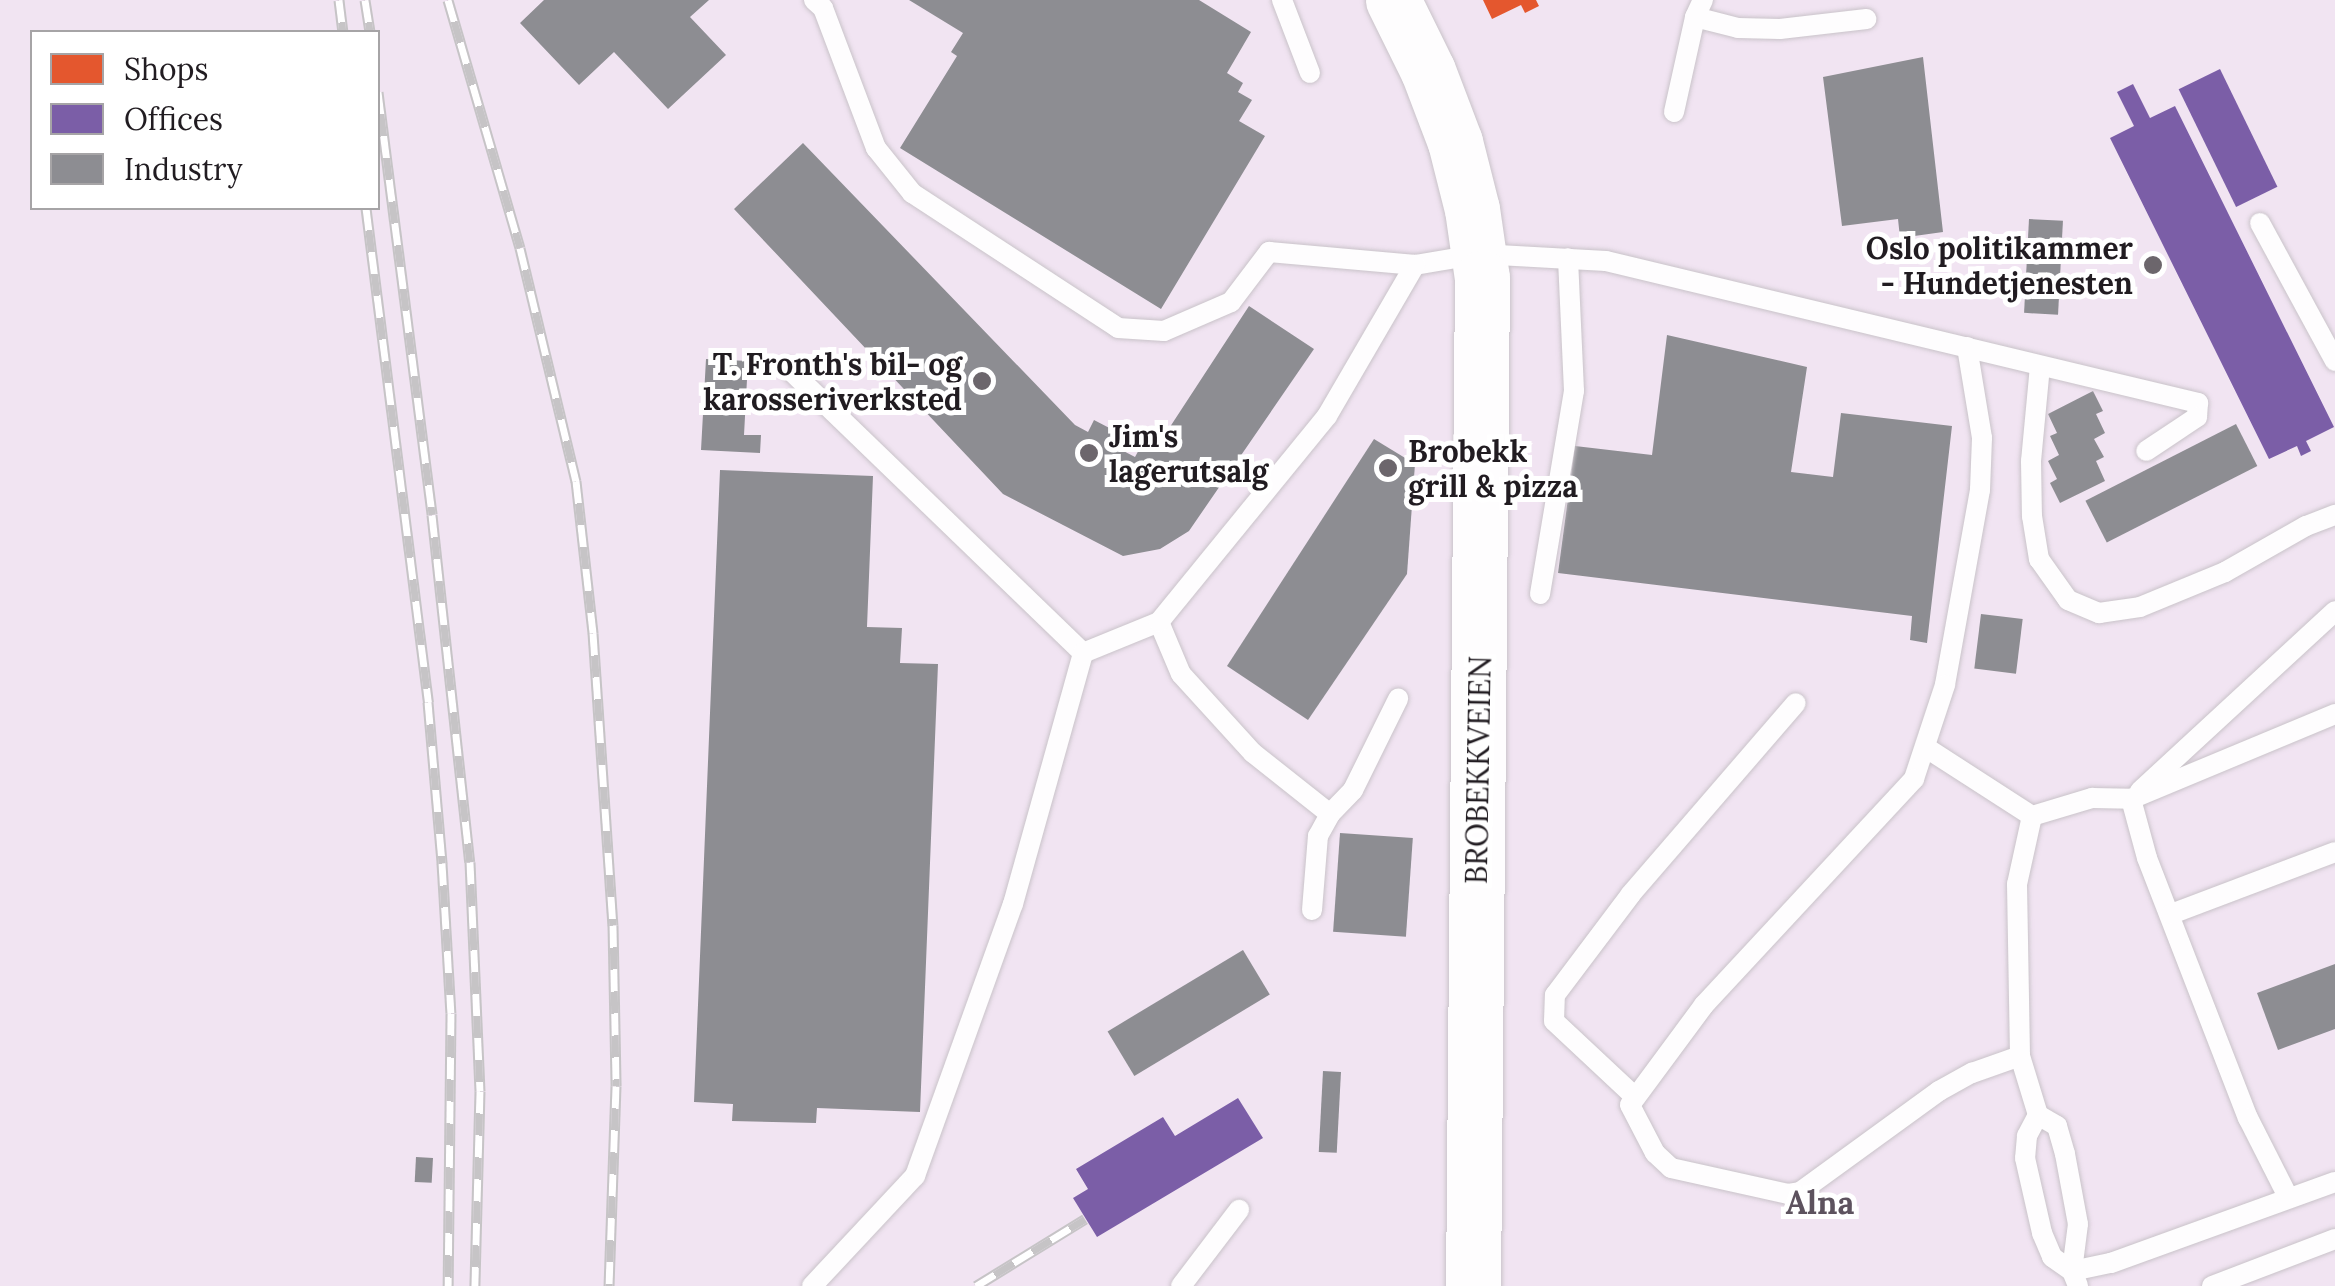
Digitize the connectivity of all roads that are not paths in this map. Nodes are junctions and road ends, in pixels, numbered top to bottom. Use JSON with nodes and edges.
{"nodes":[{"id":1,"x":1282,"y":0,"type":"edge"},
{"id":2,"x":1394,"y":0,"type":"edge"},
{"id":3,"x":822,"y":2,"type":"edge"},
{"id":4,"x":1699,"y":9,"type":"edge"},
{"id":5,"x":1866,"y":19,"type":"dead end"},
{"id":6,"x":1310,"y":74,"type":"dead end"},
{"id":7,"x":1674,"y":112,"type":"dead end"},
{"id":8,"x":2260,"y":223,"type":"dead end"},
{"id":9,"x":1480,"y":254,"type":"junction"},
{"id":10,"x":1568,"y":258,"type":"junction"},
{"id":11,"x":1415,"y":265,"type":"junction"},
{"id":12,"x":1967,"y":347,"type":"junction"},
{"id":13,"x":2335,"y":360,"type":"edge"},
{"id":14,"x":2040,"y":366,"type":"junction"},
{"id":15,"x":788,"y":368,"type":"dead end"},
{"id":16,"x":2146,"y":451,"type":"dead end"},
{"id":17,"x":2335,"y":515,"type":"edge"},
{"id":18,"x":1540,"y":594,"type":"dead end"},
{"id":19,"x":2335,"y":611,"type":"edge"},
{"id":20,"x":1159,"y":622,"type":"junction"},
{"id":21,"x":1083,"y":653,"type":"junction"},
{"id":22,"x":1398,"y":698,"type":"dead end"},
{"id":23,"x":1796,"y":703,"type":"dead end"},
{"id":24,"x":2335,"y":714,"type":"edge"},
{"id":25,"x":1925,"y":747,"type":"junction"},
{"id":26,"x":2131,"y":799,"type":"junction"},
{"id":27,"x":1330,"y":814,"type":"junction"},
{"id":28,"x":2032,"y":816,"type":"junction"},
{"id":29,"x":2335,"y":852,"type":"edge"},
{"id":30,"x":1312,"y":910,"type":"dead end"},
{"id":31,"x":2171,"y":914,"type":"junction"},
{"id":32,"x":2020,"y":1056,"type":"junction"},
{"id":33,"x":1633,"y":1095,"type":"junction"},
{"id":34,"x":2038,"y":1114,"type":"junction"},
{"id":35,"x":2335,"y":1182,"type":"edge"},
{"id":36,"x":2288,"y":1198,"type":"junction"},
{"id":37,"x":1239,"y":1210,"type":"dead end"},
{"id":38,"x":2335,"y":1239,"type":"edge"},
{"id":39,"x":2075,"y":1278,"type":"edge"},
{"id":40,"x":812,"y":1286,"type":"edge"},
{"id":41,"x":1181,"y":1286,"type":"edge"},
{"id":42,"x":1473,"y":1286,"type":"edge"},
{"id":43,"x":2212,"y":1286,"type":"edge"}],
"edges":[{"from":1,"to":6,"type":"lane"},
{"from":2,"to":9,"type":"street","name":"BROBEKKVEIEN"},
{"from":3,"to":11,"type":"lane"},
{"from":4,"to":5,"type":"lane"},
{"from":4,"to":7,"type":"lane"},
{"from":8,"to":13,"type":"lane"},
{"from":9,"to":10,"type":"lane"},
{"from":9,"to":11,"type":"lane"},
{"from":9,"to":42,"type":"street","name":"BROBEKKVEIEN"},
{"from":10,"to":12,"type":"lane"},
{"from":10,"to":18,"type":"lane"},
{"from":11,"to":20,"type":"lane"},
{"from":12,"to":14,"type":"lane"},
{"from":12,"to":25,"type":"lane"},
{"from":14,"to":16,"type":"lane"},
{"from":14,"to":17,"type":"lane"},
{"from":15,"to":21,"type":"lane"},
{"from":19,"to":26,"type":"lane"},
{"from":20,"to":21,"type":"lane"},
{"from":20,"to":27,"type":"lane"},
{"from":21,"to":40,"type":"lane"},
{"from":22,"to":27,"type":"lane"},
{"from":23,"to":33,"type":"lane"},
{"from":24,"to":26,"type":"lane"},
{"from":25,"to":28,"type":"lane"},
{"from":25,"to":33,"type":"lane"},
{"from":26,"to":28,"type":"lane"},
{"from":26,"to":31,"type":"lane"},
{"from":27,"to":30,"type":"lane"},
{"from":28,"to":32,"type":"lane"},
{"from":29,"to":31,"type":"lane"},
{"from":31,"to":36,"type":"lane"},
{"from":32,"to":33,"type":"lane"},
{"from":32,"to":34,"type":"lane"},
{"from":34,"to":39,"type":"lane"},
{"from":34,"to":39,"type":"lane"},
{"from":35,"to":36,"type":"lane"},
{"from":36,"to":39,"type":"lane"},
{"from":37,"to":41,"type":"lane"},
{"from":38,"to":43,"type":"lane"}]}
